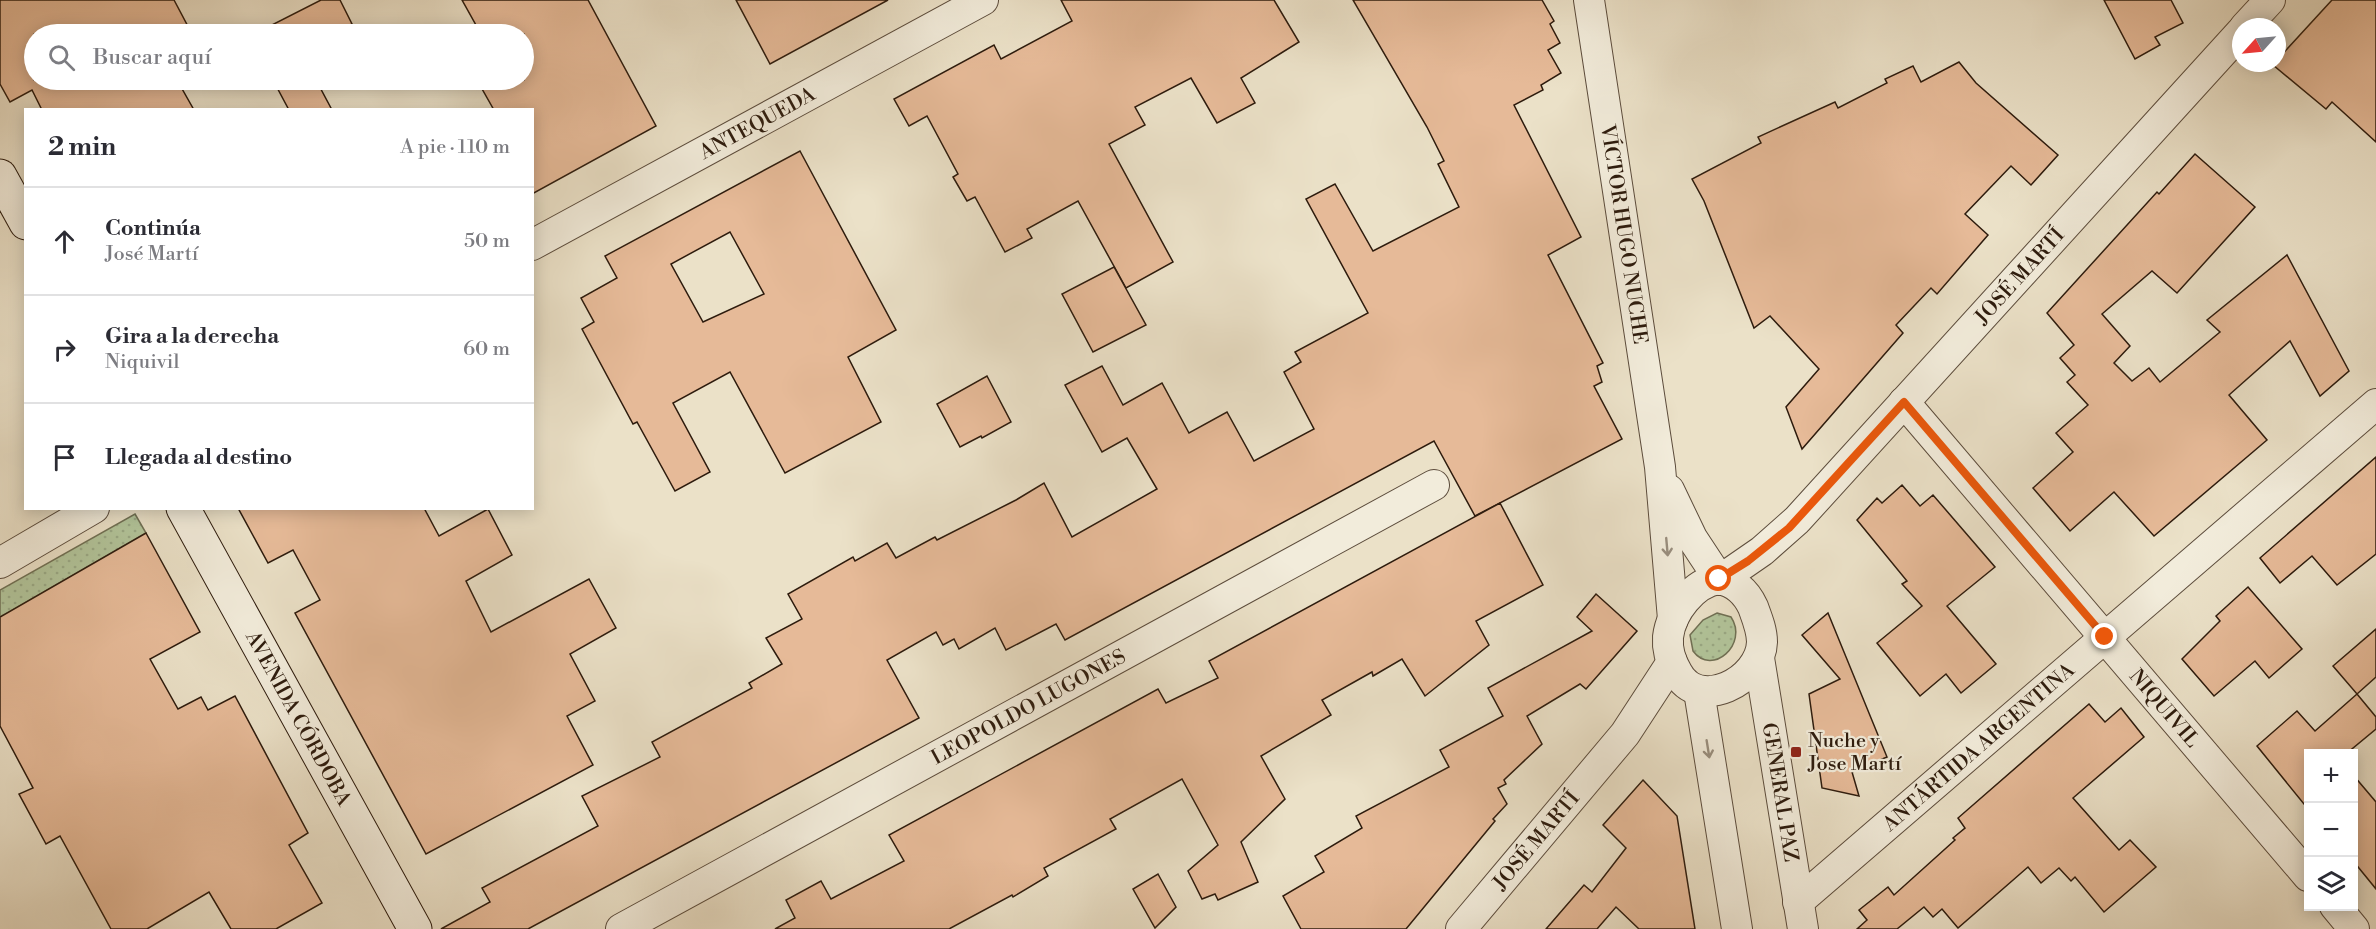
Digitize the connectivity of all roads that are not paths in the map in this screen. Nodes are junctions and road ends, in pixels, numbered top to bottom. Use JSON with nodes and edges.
{"nodes":[{"id":1,"x":983,"y":0,"type":"edge"},
{"id":2,"x":1589,"y":0,"type":"edge"},
{"id":3,"x":2270,"y":0,"type":"edge"},
{"id":4,"x":2254,"y":18,"type":"edge"},
{"id":5,"x":2232,"y":42,"type":"edge"},
{"id":6,"x":0,"y":176,"type":"edge"},
{"id":7,"x":24,"y":219,"type":"edge"},
{"id":8,"x":534,"y":243,"type":"edge"},
{"id":9,"x":1904,"y":402,"type":"junction"},
{"id":10,"x":2376,"y":404,"type":"edge"},
{"id":11,"x":1660,"y":467,"type":"junction"},
{"id":12,"x":1434,"y":485,"type":"dead end"},
{"id":13,"x":91,"y":510,"type":"edge"},
{"id":14,"x":184,"y":510,"type":"edge"},
{"id":15,"x":1797,"y":520,"type":"junction"},
{"id":16,"x":0,"y":563,"type":"edge"},
{"id":17,"x":1720,"y":580,"type":"junction"},
{"id":18,"x":1752,"y":605,"type":"junction"},
{"id":19,"x":1673,"y":620,"type":"junction"},
{"id":20,"x":2105,"y":637,"type":"junction"},
{"id":21,"x":1759,"y":657,"type":"junction"},
{"id":22,"x":1672,"y":662,"type":"junction"},
{"id":23,"x":1699,"y":691,"type":"junction"},
{"id":24,"x":1610,"y":754,"type":"junction"},
{"id":25,"x":2304,"y":871,"type":"edge"},
{"id":26,"x":2339,"y":911,"type":"edge"},
{"id":27,"x":1801,"y":915,"type":"edge"},
{"id":28,"x":415,"y":929,"type":"edge"},
{"id":29,"x":621,"y":929,"type":"edge"},
{"id":30,"x":1461,"y":929,"type":"edge"},
{"id":31,"x":1737,"y":929,"type":"edge"},
{"id":32,"x":2354,"y":929,"type":"edge"}],
"edges":[{"from":1,"to":8,"type":"street","name":"ANTEQUEDA"},
{"from":2,"to":11,"type":"street","name":"VÍCTOR HUGO NUCHE"},
{"from":3,"to":4,"type":"street"},
{"from":5,"to":9,"type":"street","name":"JOSÉ MARTÍ"},
{"from":6,"to":7,"type":"main road"},
{"from":9,"to":15,"type":"street","name":"JOSÉ MARTÍ"},
{"from":9,"to":20,"type":"street","name":"NIQUIVIL"},
{"from":10,"to":20,"type":"street","name":"ANTÁRTIDA ARGENTINA"},
{"from":11,"to":17,"type":"street","name":"VÍCTOR HUGO NUCHE"},
{"from":11,"to":19,"type":"street","name":"VÍCTOR HUGO NUCHE","one_way":true},
{"from":12,"to":29,"type":"street","name":"LEOPOLDO LUGONES"},
{"from":13,"to":16,"type":"street"},
{"from":14,"to":28,"type":"main road","name":"AVENIDA CÓRDOBA"},
{"from":15,"to":17,"type":"street","name":"JOSÉ MARTÍ"},
{"from":15,"to":18,"type":"street","name":"JOSÉ MARTÍ"},
{"from":17,"to":18,"type":"street"},
{"from":17,"to":19,"type":"street"},
{"from":18,"to":21,"type":"street"},
{"from":19,"to":22,"type":"street"},
{"from":20,"to":25,"type":"street","name":"NIQUIVIL"},
{"from":20,"to":27,"type":"street","name":"ANTÁRTIDA ARGENTINA"},
{"from":21,"to":23,"type":"street"},
{"from":21,"to":27,"type":"street","name":"GENERAL PAZ"},
{"from":22,"to":23,"type":"street"},
{"from":22,"to":24,"type":"street","name":"JOSÉ MARTÍ"},
{"from":23,"to":24,"type":"street","name":"JOSÉ MARTÍ"},
{"from":23,"to":31,"type":"street","one_way":true},
{"from":24,"to":30,"type":"street","name":"JOSÉ MARTÍ"},
{"from":26,"to":32,"type":"street"}]}
